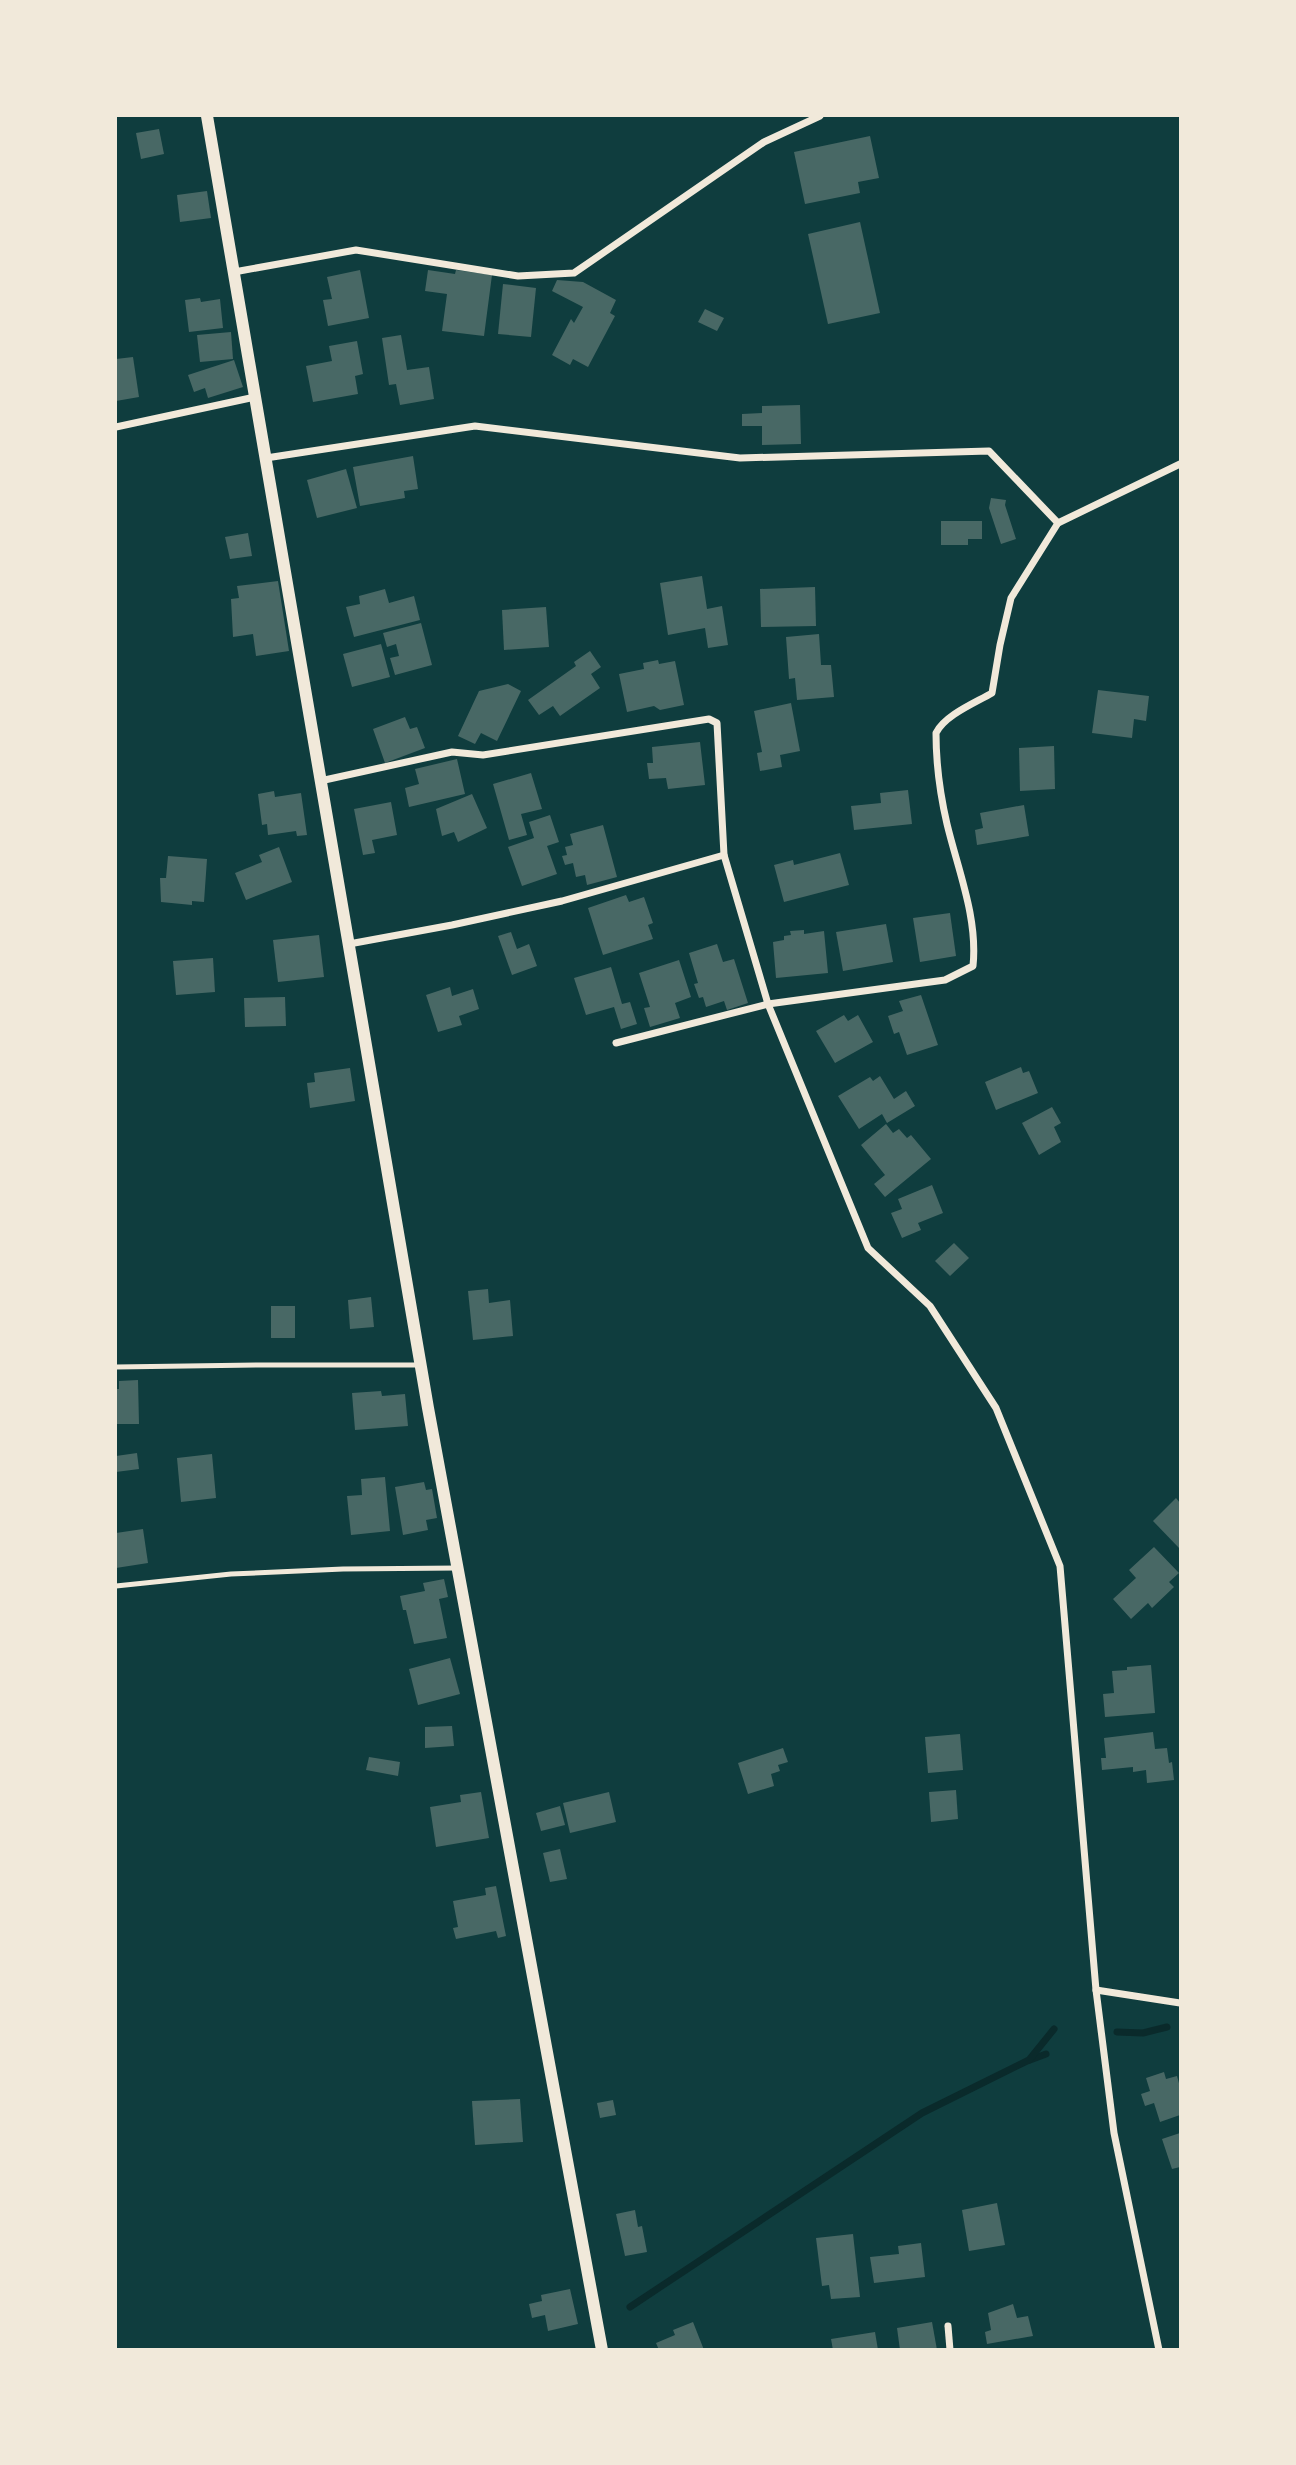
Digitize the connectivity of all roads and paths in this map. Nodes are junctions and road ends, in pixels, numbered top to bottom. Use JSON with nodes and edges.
{"nodes":[{"id":1,"x":207,"y":116,"type":"edge"},
{"id":2,"x":820,"y":116,"type":"edge"},
{"id":3,"x":234,"y":272,"type":"junction"},
{"id":4,"x":255,"y":397,"type":"junction"},
{"id":5,"x":116,"y":427,"type":"edge"},
{"id":6,"x":266,"y":457,"type":"junction"},
{"id":7,"x":1181,"y":464,"type":"edge"},
{"id":8,"x":1058,"y":523,"type":"junction"},
{"id":9,"x":320,"y":781,"type":"junction"},
{"id":10,"x":724,"y":855,"type":"junction"},
{"id":11,"x":349,"y":944,"type":"junction"},
{"id":12,"x":768,"y":1004,"type":"junction"},
{"id":13,"x":616,"y":1043,"type":"dead end"},
{"id":14,"x":421,"y":1365,"type":"junction"},
{"id":15,"x":116,"y":1367,"type":"edge"},
{"id":16,"x":458,"y":1569,"type":"junction"},
{"id":17,"x":116,"y":1586,"type":"edge"},
{"id":18,"x":1096,"y":1990,"type":"junction"},
{"id":19,"x":1181,"y":2003,"type":"edge"},
{"id":20,"x":948,"y":2326,"type":"dead end"},
{"id":21,"x":603,"y":2350,"type":"edge"},
{"id":22,"x":950,"y":2350,"type":"edge"},
{"id":23,"x":1159,"y":2350,"type":"edge"}],
"edges":[{"from":1,"to":3,"type":"street"},
{"from":2,"to":3,"type":"street"},
{"from":3,"to":4,"type":"street"},
{"from":4,"to":5,"type":"street"},
{"from":4,"to":6,"type":"street"},
{"from":6,"to":8,"type":"street"},
{"from":6,"to":9,"type":"street"},
{"from":7,"to":8,"type":"street"},
{"from":8,"to":12,"type":"street"},
{"from":9,"to":10,"type":"street"},
{"from":9,"to":11,"type":"street"},
{"from":10,"to":11,"type":"street"},
{"from":10,"to":12,"type":"street"},
{"from":11,"to":14,"type":"street"},
{"from":12,"to":13,"type":"street"},
{"from":12,"to":18,"type":"street"},
{"from":14,"to":15,"type":"lane"},
{"from":14,"to":16,"type":"street"},
{"from":16,"to":17,"type":"lane"},
{"from":16,"to":21,"type":"street"},
{"from":18,"to":19,"type":"street"},
{"from":18,"to":23,"type":"street"},
{"from":20,"to":22,"type":"street"}]}
